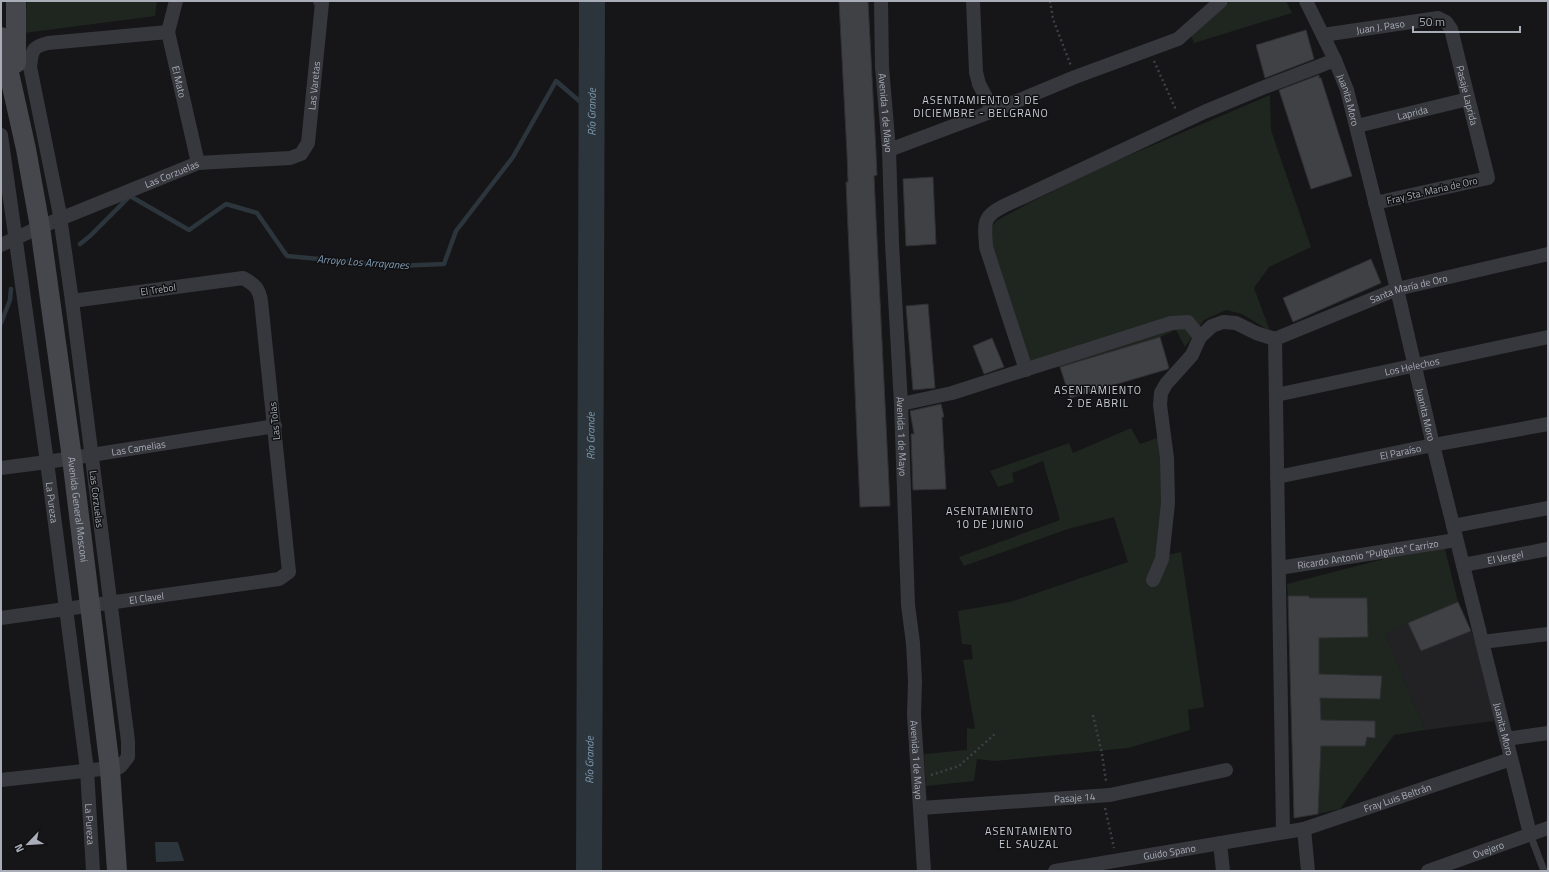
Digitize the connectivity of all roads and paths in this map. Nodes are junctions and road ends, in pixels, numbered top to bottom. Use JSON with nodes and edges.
{"nodes":[{"id":1,"x":16,"y":1,"type":"edge"},
{"id":2,"x":176,"y":1,"type":"edge"},
{"id":3,"x":880,"y":1,"type":"edge"},
{"id":4,"x":974,"y":1,"type":"edge"},
{"id":5,"x":1050,"y":1,"type":"edge"},
{"id":6,"x":1306,"y":1,"type":"edge"},
{"id":7,"x":321,"y":2,"type":"edge"},
{"id":8,"x":1216,"y":2,"type":"edge"},
{"id":9,"x":1438,"y":18,"type":"joint"},
{"id":10,"x":168,"y":32,"type":"junction"},
{"id":11,"x":1323,"y":35,"type":"junction"},
{"id":12,"x":1,"y":37,"type":"edge"},
{"id":13,"x":1149,"y":50,"type":"junction"},
{"id":14,"x":1335,"y":60,"type":"junction"},
{"id":15,"x":1075,"y":77,"type":"junction"},
{"id":16,"x":1468,"y":99,"type":"junction"},
{"id":17,"x":993,"y":110,"type":"junction"},
{"id":18,"x":1182,"y":123,"type":"junction"},
{"id":19,"x":1357,"y":126,"type":"junction"},
{"id":20,"x":1,"y":135,"type":"edge"},
{"id":21,"x":26,"y":149,"type":"junction"},
{"id":22,"x":889,"y":150,"type":"junction"},
{"id":23,"x":290,"y":158,"type":"joint"},
{"id":24,"x":198,"y":163,"type":"junction"},
{"id":25,"x":1488,"y":178,"type":"joint"},
{"id":26,"x":1375,"y":203,"type":"junction"},
{"id":27,"x":60,"y":219,"type":"junction"},
{"id":28,"x":40,"y":227,"type":"junction"},
{"id":29,"x":17,"y":238,"type":"junction"},
{"id":30,"x":1,"y":245,"type":"edge"},
{"id":31,"x":1548,"y":254,"type":"edge"},
{"id":32,"x":243,"y":278,"type":"joint"},
{"id":33,"x":1397,"y":289,"type":"junction"},
{"id":34,"x":72,"y":301,"type":"junction"},
{"id":35,"x":1548,"y":336,"type":"edge"},
{"id":36,"x":1200,"y":337,"type":"junction"},
{"id":37,"x":1275,"y":339,"type":"junction"},
{"id":38,"x":1414,"y":365,"type":"junction"},
{"id":39,"x":1026,"y":370,"type":"junction"},
{"id":40,"x":1276,"y":395,"type":"junction"},
{"id":41,"x":901,"y":404,"type":"junction"},
{"id":42,"x":1548,"y":424,"type":"edge"},
{"id":43,"x":275,"y":426,"type":"junction"},
{"id":44,"x":1433,"y":445,"type":"junction"},
{"id":45,"x":92,"y":455,"type":"junction"},
{"id":46,"x":72,"y":458,"type":"junction"},
{"id":47,"x":48,"y":462,"type":"junction"},
{"id":48,"x":1,"y":468,"type":"edge"},
{"id":49,"x":1277,"y":477,"type":"junction"},
{"id":50,"x":1548,"y":508,"type":"edge"},
{"id":51,"x":1455,"y":533,"type":"junction"},
{"id":52,"x":1548,"y":550,"type":"edge"},
{"id":53,"x":1463,"y":565,"type":"junction"},
{"id":54,"x":1279,"y":568,"type":"junction"},
{"id":55,"x":289,"y":572,"type":"joint"},
{"id":56,"x":1154,"y":580,"type":"dead end"},
{"id":57,"x":110,"y":602,"type":"junction"},
{"id":58,"x":90,"y":605,"type":"junction"},
{"id":59,"x":66,"y":609,"type":"junction"},
{"id":60,"x":1,"y":618,"type":"edge"},
{"id":61,"x":1548,"y":634,"type":"edge"},
{"id":62,"x":1482,"y":642,"type":"junction"},
{"id":63,"x":996,"y":733,"type":"dead end"},
{"id":64,"x":1548,"y":733,"type":"edge"},
{"id":65,"x":1506,"y":740,"type":"junction"},
{"id":66,"x":1511,"y":759,"type":"junction"},
{"id":67,"x":110,"y":769,"type":"junction"},
{"id":68,"x":87,"y":770,"type":"junction"},
{"id":69,"x":1226,"y":770,"type":"dead end"},
{"id":70,"x":919,"y":779,"type":"junction"},
{"id":71,"x":1,"y":780,"type":"edge"},
{"id":72,"x":920,"y":808,"type":"junction"},
{"id":73,"x":1548,"y":828,"type":"edge"},
{"id":74,"x":1304,"y":829,"type":"junction"},
{"id":75,"x":1283,"y":832,"type":"junction"},
{"id":76,"x":1530,"y":834,"type":"junction"},
{"id":77,"x":1220,"y":843,"type":"junction"},
{"id":78,"x":1122,"y":866,"type":"edge"},
{"id":79,"x":93,"y":871,"type":"edge"},
{"id":80,"x":117,"y":871,"type":"edge"},
{"id":81,"x":924,"y":871,"type":"edge"},
{"id":82,"x":1055,"y":871,"type":"edge"},
{"id":83,"x":1222,"y":871,"type":"edge"},
{"id":84,"x":1308,"y":871,"type":"edge"},
{"id":85,"x":1428,"y":871,"type":"edge"},
{"id":86,"x":1544,"y":871,"type":"edge"}],
"edges":[{"from":1,"to":21,"type":"main road"},
{"from":2,"to":10,"type":"street","name":"El Mato"},
{"from":3,"to":22,"type":"street","name":"Avenida 1 de Mayo"},
{"from":4,"to":17,"type":"street"},
{"from":5,"to":15,"type":"path"},
{"from":6,"to":11,"type":"street","name":"Juanita Moro"},
{"from":7,"to":23,"type":"street","name":"Las Varetas"},
{"from":8,"to":13,"type":"street"},
{"from":9,"to":11,"type":"street","name":"Juan J. Paso"},
{"from":9,"to":16,"type":"street","name":"Pasaje Laprida"},
{"from":10,"to":24,"type":"street","name":"El Mato"},
{"from":10,"to":27,"type":"street","name":"Las Corzuelas"},
{"from":11,"to":14,"type":"street","name":"Juanita Moro"},
{"from":12,"to":21,"type":"main road"},
{"from":13,"to":15,"type":"street"},
{"from":13,"to":18,"type":"path"},
{"from":14,"to":18,"type":"street"},
{"from":14,"to":19,"type":"street","name":"Juanita Moro"},
{"from":15,"to":17,"type":"street"},
{"from":16,"to":19,"type":"street","name":"Laprida"},
{"from":16,"to":25,"type":"street","name":"Pasaje Laprida"},
{"from":17,"to":22,"type":"street"},
{"from":18,"to":39,"type":"street"},
{"from":19,"to":26,"type":"street","name":"Juanita Moro"},
{"from":20,"to":29,"type":"street","name":"La Pureza"},
{"from":21,"to":28,"type":"main road","name":"Avenida General Mosconi"},
{"from":22,"to":41,"type":"street","name":"Avenida 1 de Mayo"},
{"from":23,"to":24,"type":"street","name":"Las Corzuelas"},
{"from":24,"to":27,"type":"street","name":"Las Corzuelas"},
{"from":25,"to":26,"type":"street","name":"Fray Sta. Maria de Oro"},
{"from":26,"to":33,"type":"street","name":"Juanita Moro"},
{"from":27,"to":28,"type":"street","name":"Las Corzuelas"},
{"from":27,"to":34,"type":"street","name":"Las Corzuelas"},
{"from":28,"to":29,"type":"street","name":"Las Corzuelas"},
{"from":28,"to":46,"type":"main road","name":"Avenida General Mosconi"},
{"from":29,"to":30,"type":"street","name":"Las Corzuelas"},
{"from":29,"to":47,"type":"street","name":"La Pureza"},
{"from":31,"to":33,"type":"street","name":"Santa María de Oro"},
{"from":32,"to":34,"type":"street","name":"El Trebol"},
{"from":32,"to":43,"type":"street","name":"Las Tolas"},
{"from":33,"to":37,"type":"street","name":"Santa María de Oro"},
{"from":33,"to":38,"type":"street","name":"Juanita Moro"},
{"from":34,"to":45,"type":"street","name":"Las Corzuelas"},
{"from":35,"to":38,"type":"street","name":"Los Helechos"},
{"from":36,"to":37,"type":"street"},
{"from":36,"to":39,"type":"street"},
{"from":36,"to":56,"type":"street"},
{"from":37,"to":40,"type":"street"},
{"from":38,"to":40,"type":"street","name":"Los Helechos"},
{"from":38,"to":44,"type":"street","name":"Juanita Moro"},
{"from":39,"to":41,"type":"street"},
{"from":40,"to":49,"type":"street"},
{"from":41,"to":70,"type":"street","name":"Avenida 1 de Mayo"},
{"from":42,"to":44,"type":"street","name":"El Paraíso"},
{"from":43,"to":45,"type":"street","name":"Las Camelias"},
{"from":43,"to":55,"type":"street","name":"Las Tolas"},
{"from":44,"to":49,"type":"street","name":"El Paraíso"},
{"from":44,"to":51,"type":"street","name":"Juanita Moro"},
{"from":45,"to":46,"type":"street","name":"Las Camelias"},
{"from":45,"to":57,"type":"street","name":"Las Corzuelas"},
{"from":46,"to":47,"type":"street","name":"Las Camelias"},
{"from":46,"to":58,"type":"main road","name":"Avenida General Mosconi"},
{"from":47,"to":48,"type":"street","name":"Las Camelias"},
{"from":47,"to":59,"type":"street","name":"La Pureza"},
{"from":49,"to":54,"type":"street"},
{"from":50,"to":51,"type":"street","name":"Ricardo Antonio \"Pulguita\" Carrizo"},
{"from":51,"to":53,"type":"street","name":"Juanita Moro"},
{"from":51,"to":54,"type":"street","name":"Ricardo Antonio \"Pulguita\" Carrizo"},
{"from":52,"to":53,"type":"street","name":"El Vergel"},
{"from":53,"to":62,"type":"street","name":"Juanita Moro"},
{"from":54,"to":75,"type":"street"},
{"from":55,"to":57,"type":"street","name":"El Clavel"},
{"from":57,"to":58,"type":"street","name":"El Clavel"},
{"from":57,"to":67,"type":"street","name":"Las Corzuelas"},
{"from":58,"to":59,"type":"street","name":"El Clavel"},
{"from":58,"to":67,"type":"main road","name":"Avenida General Mosconi"},
{"from":59,"to":60,"type":"street","name":"El Clavel"},
{"from":59,"to":68,"type":"street","name":"La Pureza"},
{"from":61,"to":62,"type":"street"},
{"from":62,"to":65,"type":"street","name":"Juanita Moro"},
{"from":63,"to":70,"type":"path"},
{"from":64,"to":65,"type":"street"},
{"from":65,"to":66,"type":"street","name":"Juanita Moro"},
{"from":66,"to":74,"type":"street","name":"Fray Luis Beltrán"},
{"from":66,"to":76,"type":"street","name":"Juanita Moro"},
{"from":67,"to":68,"type":"street"},
{"from":67,"to":80,"type":"main road","name":"Avenida General Mosconi"},
{"from":68,"to":71,"type":"street"},
{"from":68,"to":79,"type":"street","name":"La Pureza"},
{"from":69,"to":72,"type":"street","name":"Pasaje 14"},
{"from":70,"to":72,"type":"street","name":"Avenida 1 de Mayo"},
{"from":72,"to":81,"type":"street","name":"Avenida 1 de Mayo"},
{"from":73,"to":76,"type":"street","name":"Ovejero"},
{"from":74,"to":75,"type":"street","name":"Fray Luis Beltrán"},
{"from":74,"to":84,"type":"street"},
{"from":75,"to":77,"type":"street","name":"Guido Spano"},
{"from":76,"to":85,"type":"street","name":"Ovejero"},
{"from":76,"to":86,"type":"lane"},
{"from":77,"to":78,"type":"street","name":"Guido Spano"},
{"from":77,"to":83,"type":"street"},
{"from":78,"to":82,"type":"street","name":"Guido Spano"}]}
